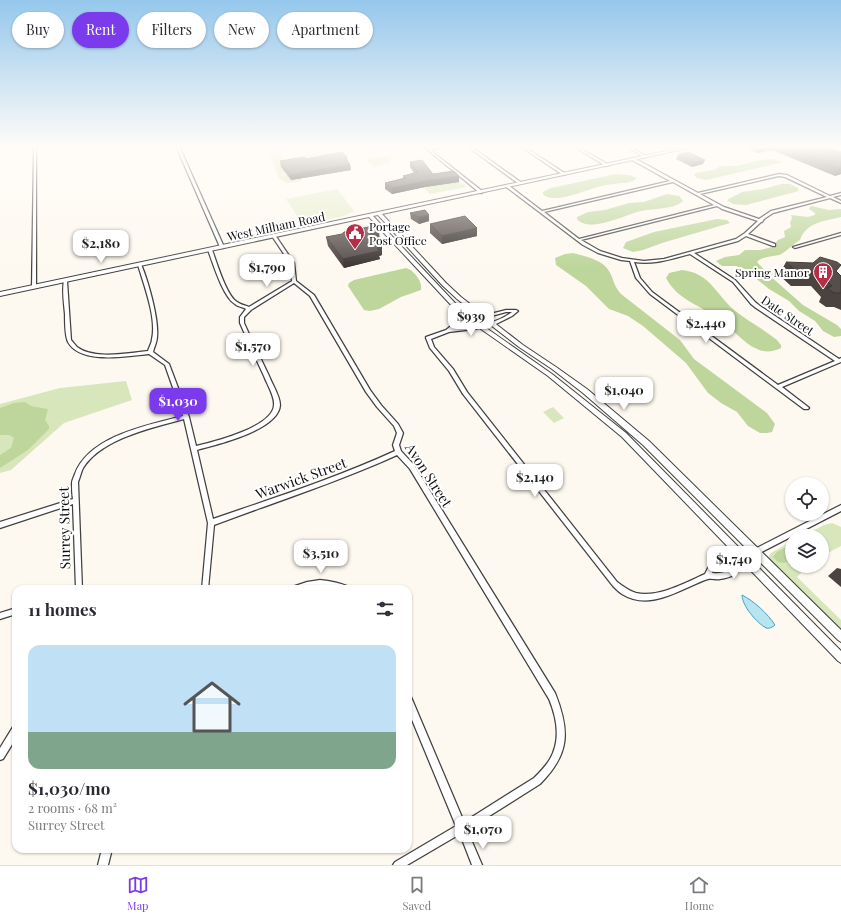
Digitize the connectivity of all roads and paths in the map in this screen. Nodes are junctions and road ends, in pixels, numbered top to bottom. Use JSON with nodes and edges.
{"nodes":[{"id":1,"x":35,"y":186,"type":"edge"},
{"id":2,"x":195,"y":186,"type":"edge"},
{"id":3,"x":474,"y":186,"type":"edge"},
{"id":4,"x":505,"y":186,"type":"edge"},
{"id":5,"x":507,"y":186,"type":"edge"},
{"id":6,"x":650,"y":186,"type":"edge"},
{"id":7,"x":683,"y":186,"type":"edge"},
{"id":8,"x":730,"y":186,"type":"edge"},
{"id":9,"x":808,"y":186,"type":"edge"},
{"id":10,"x":481,"y":192,"type":"junction"},
{"id":11,"x":697,"y":194,"type":"junction"},
{"id":12,"x":841,"y":194,"type":"edge"},
{"id":13,"x":830,"y":197,"type":"junction"},
{"id":14,"x":841,"y":202,"type":"edge"},
{"id":15,"x":717,"y":205,"type":"junction"},
{"id":16,"x":542,"y":212,"type":"junction"},
{"id":17,"x":380,"y":214,"type":"junction"},
{"id":18,"x":371,"y":216,"type":"junction"},
{"id":19,"x":761,"y":221,"type":"junction"},
{"id":20,"x":747,"y":235,"type":"junction"},
{"id":21,"x":840,"y":235,"type":"edge"},
{"id":22,"x":274,"y":236,"type":"junction"},
{"id":23,"x":578,"y":240,"type":"junction"},
{"id":24,"x":774,"y":245,"type":"dead end"},
{"id":25,"x":222,"y":247,"type":"junction"},
{"id":26,"x":795,"y":247,"type":"dead end"},
{"id":27,"x":210,"y":250,"type":"junction"},
{"id":28,"x":691,"y":253,"type":"junction"},
{"id":29,"x":632,"y":261,"type":"junction"},
{"id":30,"x":140,"y":265,"type":"junction"},
{"id":31,"x":65,"y":280,"type":"junction"},
{"id":32,"x":294,"y":281,"type":"junction"},
{"id":33,"x":34,"y":287,"type":"junction"},
{"id":34,"x":0,"y":294,"type":"edge"},
{"id":35,"x":249,"y":309,"type":"junction"},
{"id":36,"x":483,"y":317,"type":"junction"},
{"id":37,"x":472,"y":320,"type":"junction"},
{"id":38,"x":491,"y":323,"type":"junction"},
{"id":39,"x":480,"y":326,"type":"junction"},
{"id":40,"x":448,"y":331,"type":"junction"},
{"id":41,"x":150,"y":352,"type":"junction"},
{"id":42,"x":840,"y":361,"type":"edge"},
{"id":43,"x":778,"y":387,"type":"junction"},
{"id":44,"x":806,"y":408,"type":"dead end"},
{"id":45,"x":186,"y":417,"type":"junction"},
{"id":46,"x":194,"y":449,"type":"junction"},
{"id":47,"x":398,"y":452,"type":"junction"},
{"id":48,"x":76,"y":500,"type":"junction"},
{"id":49,"x":841,"y":508,"type":"edge"},
{"id":50,"x":211,"y":522,"type":"junction"},
{"id":51,"x":0,"y":525,"type":"edge"},
{"id":52,"x":756,"y":552,"type":"junction"},
{"id":53,"x":744,"y":558,"type":"junction"},
{"id":54,"x":708,"y":575,"type":"junction"},
{"id":55,"x":78,"y":585,"type":"edge"},
{"id":56,"x":205,"y":585,"type":"edge"},
{"id":57,"x":306,"y":585,"type":"edge"},
{"id":58,"x":338,"y":585,"type":"edge"},
{"id":59,"x":12,"y":612,"type":"edge"},
{"id":60,"x":0,"y":616,"type":"edge"},
{"id":61,"x":841,"y":638,"type":"edge"},
{"id":62,"x":841,"y":658,"type":"edge"},
{"id":63,"x":412,"y":709,"type":"edge"},
{"id":64,"x":12,"y":736,"type":"edge"},
{"id":65,"x":1,"y":753,"type":"edge"},
{"id":66,"x":462,"y":828,"type":"junction"},
{"id":67,"x":107,"y":853,"type":"edge"},
{"id":68,"x":103,"y":865,"type":"edge"},
{"id":69,"x":398,"y":865,"type":"edge"},
{"id":70,"x":477,"y":865,"type":"edge"}],
"edges":[{"from":1,"to":33,"type":"street"},
{"from":2,"to":25,"type":"street"},
{"from":3,"to":10,"type":"street"},
{"from":4,"to":10,"type":"street","name":"West Milham Road"},
{"from":5,"to":16,"type":"street"},
{"from":6,"to":16,"type":"street"},
{"from":7,"to":11,"type":"street"},
{"from":8,"to":11,"type":"street"},
{"from":9,"to":13,"type":"street"},
{"from":10,"to":17,"type":"street","name":"West Milham Road"},
{"from":11,"to":15,"type":"street"},
{"from":12,"to":13,"type":"street"},
{"from":13,"to":14,"type":"street"},
{"from":13,"to":19,"type":"street"},
{"from":15,"to":19,"type":"street"},
{"from":15,"to":23,"type":"street"},
{"from":16,"to":23,"type":"street"},
{"from":17,"to":18,"type":"street","name":"West Milham Road"},
{"from":17,"to":36,"type":"street"},
{"from":18,"to":22,"type":"street","name":"West Milham Road"},
{"from":18,"to":37,"type":"street"},
{"from":19,"to":20,"type":"street"},
{"from":20,"to":24,"type":"street"},
{"from":20,"to":28,"type":"street"},
{"from":21,"to":26,"type":"street"},
{"from":22,"to":25,"type":"street","name":"West Milham Road"},
{"from":22,"to":32,"type":"street"},
{"from":23,"to":29,"type":"street"},
{"from":25,"to":27,"type":"street","name":"West Milham Road"},
{"from":27,"to":30,"type":"street","name":"West Milham Road"},
{"from":27,"to":35,"type":"street"},
{"from":28,"to":29,"type":"street"},
{"from":28,"to":42,"type":"street","name":"Date Street"},
{"from":29,"to":43,"type":"street"},
{"from":30,"to":31,"type":"street","name":"West Milham Road"},
{"from":30,"to":41,"type":"street"},
{"from":31,"to":33,"type":"street","name":"West Milham Road"},
{"from":31,"to":41,"type":"street"},
{"from":32,"to":35,"type":"street"},
{"from":32,"to":47,"type":"street","name":"Avon Street"},
{"from":33,"to":34,"type":"street","name":"West Milham Road"},
{"from":35,"to":46,"type":"street"},
{"from":36,"to":37,"type":"street"},
{"from":36,"to":38,"type":"street"},
{"from":36,"to":38,"type":"street"},
{"from":37,"to":39,"type":"street"},
{"from":37,"to":40,"type":"street"},
{"from":38,"to":39,"type":"street"},
{"from":38,"to":52,"type":"street"},
{"from":39,"to":40,"type":"street"},
{"from":39,"to":53,"type":"street"},
{"from":40,"to":54,"type":"street"},
{"from":41,"to":45,"type":"street"},
{"from":42,"to":43,"type":"street"},
{"from":43,"to":44,"type":"street"},
{"from":45,"to":46,"type":"street"},
{"from":45,"to":48,"type":"street","name":"Surrey Street"},
{"from":46,"to":50,"type":"street"},
{"from":47,"to":50,"type":"street","name":"Warwick Street"},
{"from":47,"to":66,"type":"street","name":"Avon Street"},
{"from":48,"to":51,"type":"street"},
{"from":48,"to":55,"type":"street","name":"Surrey Street"},
{"from":49,"to":52,"type":"street"},
{"from":50,"to":56,"type":"street"},
{"from":52,"to":53,"type":"street"},
{"from":52,"to":61,"type":"street"},
{"from":53,"to":54,"type":"street"},
{"from":53,"to":54,"type":"street"},
{"from":53,"to":62,"type":"street"},
{"from":57,"to":58,"type":"street"},
{"from":59,"to":60,"type":"street"},
{"from":63,"to":66,"type":"street"},
{"from":64,"to":65,"type":"street"},
{"from":66,"to":69,"type":"street"},
{"from":66,"to":70,"type":"street"},
{"from":67,"to":68,"type":"street"}]}
